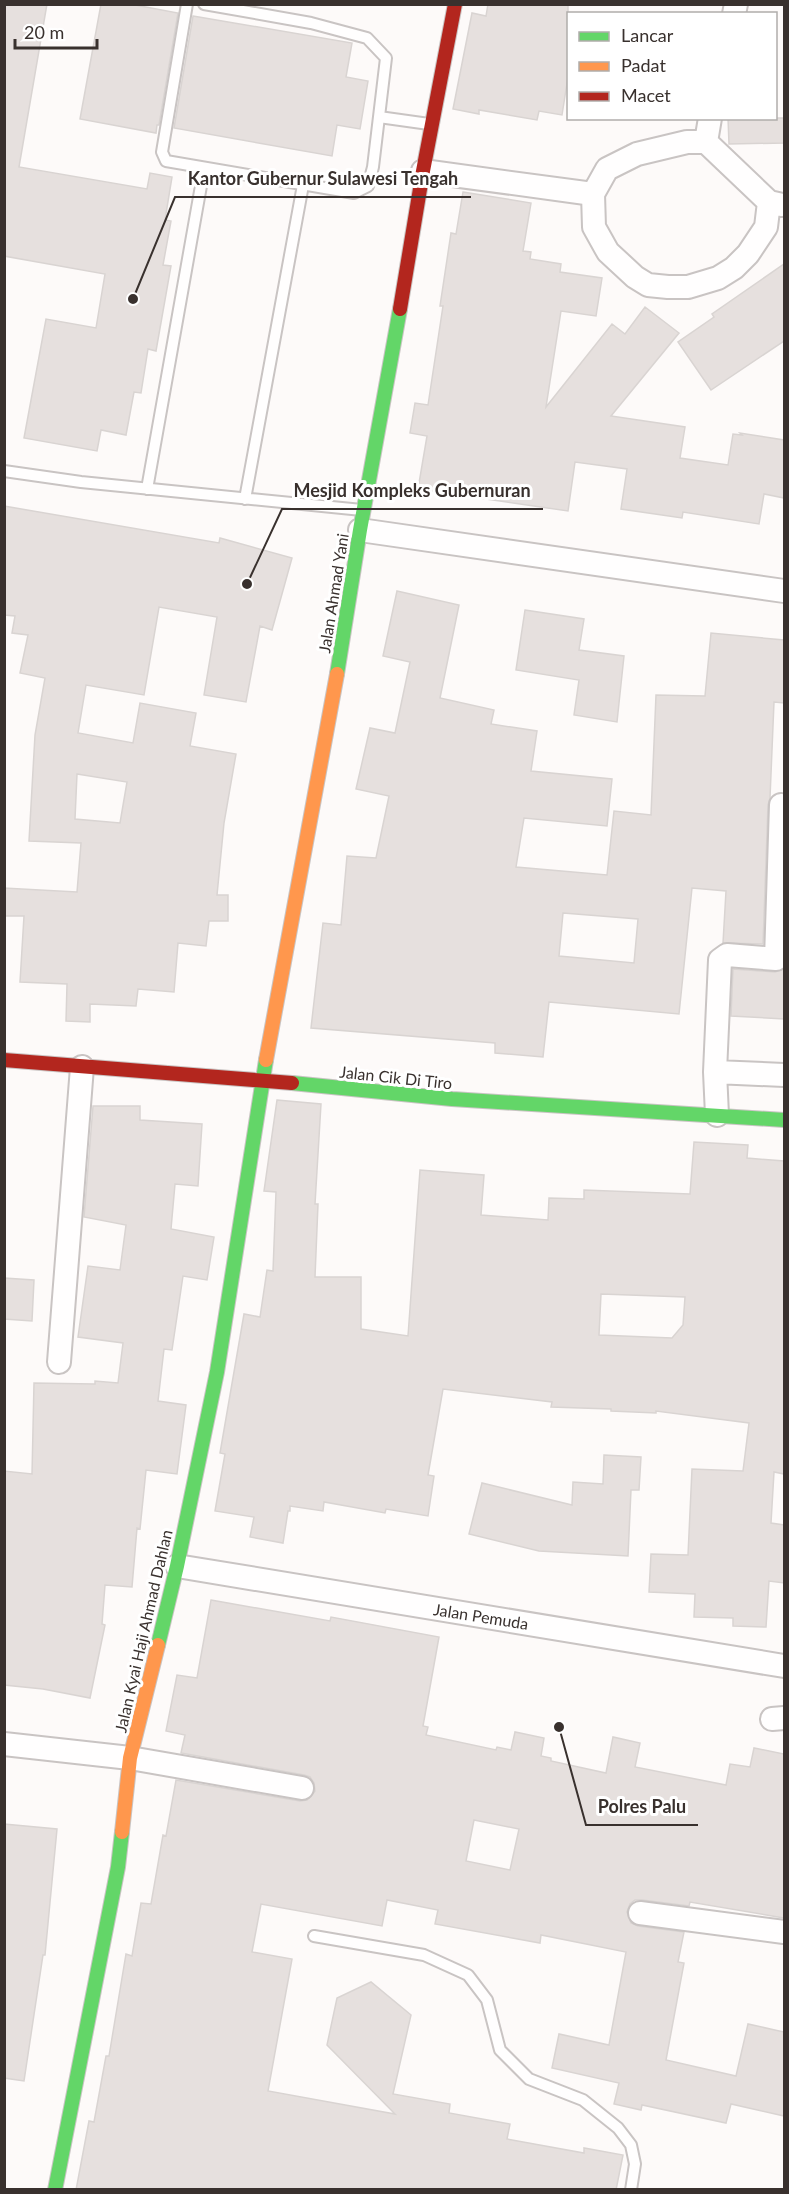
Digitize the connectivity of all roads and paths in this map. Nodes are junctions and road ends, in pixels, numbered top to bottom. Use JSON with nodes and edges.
{"nodes":[{"id":1,"x":188,"y":4,"type":"edge"},
{"id":2,"x":204,"y":4,"type":"edge"},
{"id":3,"x":455,"y":4,"type":"edge"},
{"id":4,"x":379,"y":117,"type":"junction"},
{"id":5,"x":710,"y":120,"type":"edge"},
{"id":6,"x":432,"y":125,"type":"junction"},
{"id":7,"x":706,"y":142,"type":"junction"},
{"id":8,"x":204,"y":169,"type":"junction"},
{"id":9,"x":423,"y":171,"type":"junction"},
{"id":10,"x":303,"y":184,"type":"junction"},
{"id":11,"x":593,"y":194,"type":"junction"},
{"id":12,"x":777,"y":204,"type":"edge"},
{"id":13,"x":4,"y":471,"type":"edge"},
{"id":14,"x":147,"y":489,"type":"junction"},
{"id":15,"x":245,"y":499,"type":"junction"},
{"id":16,"x":362,"y":520,"type":"junction"},
{"id":17,"x":784,"y":591,"type":"edge"},
{"id":18,"x":781,"y":804,"type":"dead end"},
{"id":19,"x":4,"y":1060,"type":"edge"},
{"id":20,"x":82,"y":1066,"type":"junction"},
{"id":21,"x":715,"y":1072,"type":"junction"},
{"id":22,"x":784,"y":1075,"type":"edge"},
{"id":23,"x":262,"y":1080,"type":"junction"},
{"id":24,"x":717,"y":1115,"type":"junction"},
{"id":25,"x":784,"y":1120,"type":"edge"},
{"id":26,"x":59,"y":1362,"type":"dead end"},
{"id":27,"x":177,"y":1566,"type":"junction"},
{"id":28,"x":784,"y":1666,"type":"edge"},
{"id":29,"x":4,"y":1744,"type":"edge"},
{"id":30,"x":130,"y":1758,"type":"junction"},
{"id":31,"x":302,"y":1788,"type":"dead end"},
{"id":32,"x":640,"y":1913,"type":"dead end"},
{"id":33,"x":784,"y":1932,"type":"edge"},
{"id":34,"x":314,"y":1936,"type":"dead end"},
{"id":35,"x":55,"y":2190,"type":"edge"},
{"id":36,"x":631,"y":2190,"type":"edge"}],
"edges":[{"from":1,"to":8,"type":"lane"},
{"from":2,"to":4,"type":"lane"},
{"from":3,"to":6,"type":"street","name":"Jalan Ahmad Yani"},
{"from":4,"to":6,"type":"lane"},
{"from":4,"to":10,"type":"lane"},
{"from":5,"to":7,"type":"street"},
{"from":6,"to":9,"type":"street","name":"Jalan Ahmad Yani"},
{"from":7,"to":11,"type":"street"},
{"from":7,"to":12,"type":"street"},
{"from":8,"to":10,"type":"lane"},
{"from":8,"to":14,"type":"lane"},
{"from":9,"to":11,"type":"street"},
{"from":9,"to":16,"type":"street","name":"Jalan Ahmad Yani"},
{"from":10,"to":15,"type":"lane"},
{"from":11,"to":12,"type":"street"},
{"from":13,"to":14,"type":"lane"},
{"from":14,"to":15,"type":"lane"},
{"from":15,"to":16,"type":"lane"},
{"from":16,"to":17,"type":"street"},
{"from":16,"to":23,"type":"street","name":"Jalan Ahmad Yani"},
{"from":18,"to":21,"type":"street"},
{"from":19,"to":20,"type":"street","name":"Jalan Cik Di Tiro"},
{"from":20,"to":23,"type":"street","name":"Jalan Cik Di Tiro"},
{"from":20,"to":26,"type":"street"},
{"from":21,"to":22,"type":"street"},
{"from":21,"to":24,"type":"street"},
{"from":23,"to":24,"type":"street","name":"Jalan Cik Di Tiro"},
{"from":23,"to":27,"type":"street","name":"Jalan Kyai Haji Ahmad Dahlan"},
{"from":24,"to":25,"type":"street","name":"Jalan Cik Di Tiro"},
{"from":27,"to":28,"type":"street","name":"Jalan Pemuda"},
{"from":27,"to":30,"type":"street","name":"Jalan Kyai Haji Ahmad Dahlan"},
{"from":29,"to":30,"type":"street"},
{"from":30,"to":31,"type":"street"},
{"from":30,"to":35,"type":"street","name":"Jalan Kyai Haji Ahmad Dahlan"},
{"from":32,"to":33,"type":"street"},
{"from":34,"to":36,"type":"lane"}]}
